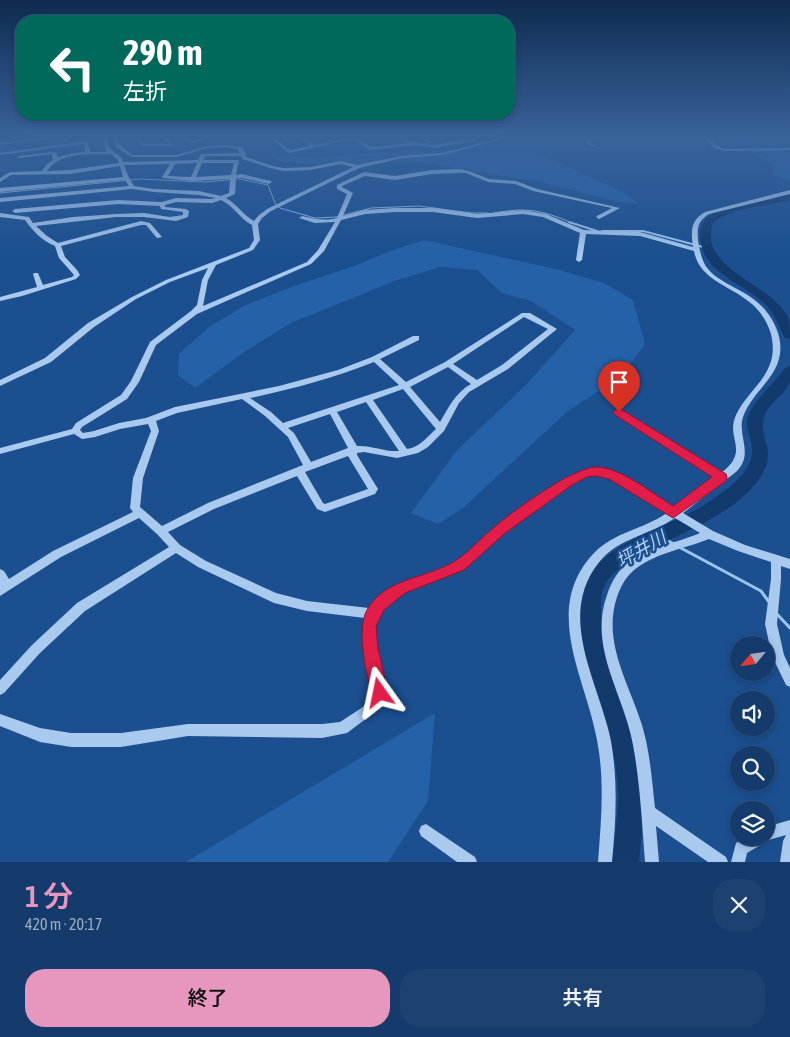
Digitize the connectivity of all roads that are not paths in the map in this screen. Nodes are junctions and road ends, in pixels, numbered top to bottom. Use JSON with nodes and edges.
{"nodes":[{"id":1,"x":31,"y":177,"type":"edge"},
{"id":2,"x":91,"y":177,"type":"edge"},
{"id":3,"x":171,"y":177,"type":"edge"},
{"id":4,"x":236,"y":177,"type":"edge"},
{"id":5,"x":248,"y":177,"type":"edge"},
{"id":6,"x":336,"y":177,"type":"edge"},
{"id":7,"x":355,"y":177,"type":"edge"},
{"id":8,"x":481,"y":177,"type":"edge"},
{"id":9,"x":126,"y":178,"type":"joint"},
{"id":10,"x":192,"y":178,"type":"joint"},
{"id":11,"x":233,"y":178,"type":"junction"},
{"id":12,"x":90,"y":181,"type":"junction"},
{"id":13,"x":269,"y":182,"type":"dead end"},
{"id":14,"x":26,"y":187,"type":"junction"},
{"id":15,"x":132,"y":187,"type":"junction"},
{"id":16,"x":0,"y":190,"type":"edge"},
{"id":17,"x":790,"y":192,"type":"edge"},
{"id":18,"x":223,"y":199,"type":"junction"},
{"id":19,"x":0,"y":200,"type":"edge"},
{"id":20,"x":162,"y":204,"type":"junction"},
{"id":21,"x":1,"y":215,"type":"edge"},
{"id":22,"x":124,"y":215,"type":"junction"},
{"id":23,"x":340,"y":217,"type":"junction"},
{"id":24,"x":599,"y":217,"type":"dead end"},
{"id":25,"x":302,"y":218,"type":"dead end"},
{"id":26,"x":255,"y":224,"type":"junction"},
{"id":27,"x":31,"y":225,"type":"junction"},
{"id":28,"x":130,"y":225,"type":"junction"},
{"id":29,"x":583,"y":232,"type":"junction"},
{"id":30,"x":159,"y":237,"type":"dead end"},
{"id":31,"x":58,"y":246,"type":"junction"},
{"id":32,"x":697,"y":247,"type":"junction"},
{"id":33,"x":579,"y":260,"type":"dead end"},
{"id":34,"x":213,"y":264,"type":"junction"},
{"id":35,"x":36,"y":274,"type":"dead end"},
{"id":36,"x":41,"y":288,"type":"junction"},
{"id":37,"x":0,"y":298,"type":"edge"},
{"id":38,"x":195,"y":312,"type":"junction"},
{"id":39,"x":416,"y":338,"type":"dead end"},
{"id":40,"x":375,"y":359,"type":"junction"},
{"id":41,"x":448,"y":364,"type":"junction"},
{"id":42,"x":0,"y":383,"type":"edge"},
{"id":43,"x":477,"y":384,"type":"junction"},
{"id":44,"x":405,"y":386,"type":"junction"},
{"id":45,"x":244,"y":397,"type":"junction"},
{"id":46,"x":368,"y":399,"type":"junction"},
{"id":47,"x":332,"y":411,"type":"junction"},
{"id":48,"x":619,"y":412,"type":"dead end"},
{"id":49,"x":148,"y":421,"type":"junction"},
{"id":50,"x":281,"y":427,"type":"junction"},
{"id":51,"x":441,"y":428,"type":"junction"},
{"id":52,"x":75,"y":431,"type":"junction"},
{"id":53,"x":353,"y":450,"type":"junction"},
{"id":54,"x":0,"y":451,"type":"edge"},
{"id":55,"x":405,"y":453,"type":"junction"},
{"id":56,"x":310,"y":467,"type":"junction"},
{"id":57,"x":299,"y":471,"type":"junction"},
{"id":58,"x":721,"y":477,"type":"junction"},
{"id":59,"x":142,"y":512,"type":"junction"},
{"id":60,"x":676,"y":514,"type":"junction"},
{"id":61,"x":161,"y":531,"type":"junction"},
{"id":62,"x":706,"y":532,"type":"junction"},
{"id":63,"x":176,"y":548,"type":"junction"},
{"id":64,"x":776,"y":559,"type":"junction"},
{"id":65,"x":790,"y":564,"type":"edge"},
{"id":66,"x":0,"y":574,"type":"edge"},
{"id":67,"x":4,"y":588,"type":"edge"},
{"id":68,"x":372,"y":614,"type":"junction"},
{"id":69,"x":790,"y":681,"type":"edge"},
{"id":70,"x":0,"y":688,"type":"edge"},
{"id":71,"x":0,"y":720,"type":"edge"},
{"id":72,"x":648,"y":812,"type":"junction"},
{"id":73,"x":790,"y":827,"type":"edge"},
{"id":74,"x":426,"y":831,"type":"dead end"},
{"id":75,"x":775,"y":831,"type":"edge"},
{"id":76,"x":790,"y":841,"type":"edge"},
{"id":77,"x":745,"y":846,"type":"edge"},
{"id":78,"x":470,"y":862,"type":"edge"},
{"id":79,"x":605,"y":862,"type":"edge"},
{"id":80,"x":652,"y":862,"type":"edge"},
{"id":81,"x":721,"y":862,"type":"edge"},
{"id":82,"x":738,"y":862,"type":"edge"},
{"id":83,"x":787,"y":862,"type":"edge"}],
"edges":[{"from":1,"to":14,"type":"street"},
{"from":2,"to":12,"type":"street"},
{"from":3,"to":10,"type":"street"},
{"from":4,"to":11,"type":"street"},
{"from":5,"to":13,"type":"street"},
{"from":6,"to":26,"type":"street"},
{"from":7,"to":23,"type":"street"},
{"from":8,"to":24,"type":"street"},
{"from":9,"to":12,"type":"street"},
{"from":9,"to":15,"type":"street"},
{"from":10,"to":11,"type":"street"},
{"from":11,"to":18,"type":"street"},
{"from":12,"to":14,"type":"street"},
{"from":14,"to":16,"type":"street"},
{"from":15,"to":18,"type":"street"},
{"from":15,"to":19,"type":"street"},
{"from":17,"to":32,"type":"street"},
{"from":18,"to":20,"type":"street"},
{"from":18,"to":26,"type":"street"},
{"from":20,"to":21,"type":"street"},
{"from":20,"to":22,"type":"street"},
{"from":21,"to":27,"type":"street"},
{"from":22,"to":27,"type":"street"},
{"from":22,"to":28,"type":"street"},
{"from":23,"to":25,"type":"street"},
{"from":23,"to":29,"type":"street"},
{"from":23,"to":38,"type":"street"},
{"from":26,"to":34,"type":"street"},
{"from":27,"to":31,"type":"street"},
{"from":28,"to":30,"type":"street"},
{"from":28,"to":31,"type":"street"},
{"from":29,"to":32,"type":"street"},
{"from":29,"to":33,"type":"street"},
{"from":31,"to":36,"type":"street"},
{"from":32,"to":58,"type":"street"},
{"from":34,"to":38,"type":"street"},
{"from":34,"to":42,"type":"street"},
{"from":35,"to":36,"type":"street"},
{"from":36,"to":37,"type":"street"},
{"from":38,"to":52,"type":"street"},
{"from":39,"to":40,"type":"street"},
{"from":40,"to":44,"type":"street"},
{"from":40,"to":45,"type":"street"},
{"from":41,"to":43,"type":"street"},
{"from":41,"to":43,"type":"street"},
{"from":41,"to":44,"type":"street"},
{"from":43,"to":51,"type":"street"},
{"from":44,"to":46,"type":"street"},
{"from":44,"to":51,"type":"street"},
{"from":45,"to":49,"type":"street"},
{"from":45,"to":50,"type":"street"},
{"from":46,"to":47,"type":"street"},
{"from":46,"to":55,"type":"street"},
{"from":47,"to":50,"type":"street"},
{"from":47,"to":53,"type":"street"},
{"from":48,"to":58,"type":"street"},
{"from":49,"to":52,"type":"street"},
{"from":49,"to":59,"type":"street"},
{"from":50,"to":56,"type":"street"},
{"from":51,"to":55,"type":"street"},
{"from":52,"to":54,"type":"street"},
{"from":53,"to":55,"type":"street"},
{"from":53,"to":56,"type":"street"},
{"from":53,"to":57,"type":"street"},
{"from":56,"to":57,"type":"street"},
{"from":57,"to":61,"type":"street"},
{"from":58,"to":60,"type":"street"},
{"from":59,"to":61,"type":"street"},
{"from":59,"to":67,"type":"street"},
{"from":60,"to":62,"type":"street"},
{"from":60,"to":68,"type":"street"},
{"from":60,"to":79,"type":"street"},
{"from":61,"to":63,"type":"street"},
{"from":62,"to":64,"type":"street"},
{"from":62,"to":72,"type":"street"},
{"from":63,"to":68,"type":"street"},
{"from":63,"to":70,"type":"street"},
{"from":64,"to":65,"type":"street"},
{"from":64,"to":69,"type":"street"},
{"from":66,"to":67,"type":"street"},
{"from":68,"to":71,"type":"street"},
{"from":72,"to":80,"type":"street"},
{"from":72,"to":81,"type":"street"},
{"from":73,"to":75,"type":"street"},
{"from":74,"to":78,"type":"street"},
{"from":76,"to":83,"type":"street"},
{"from":77,"to":82,"type":"street"}]}
